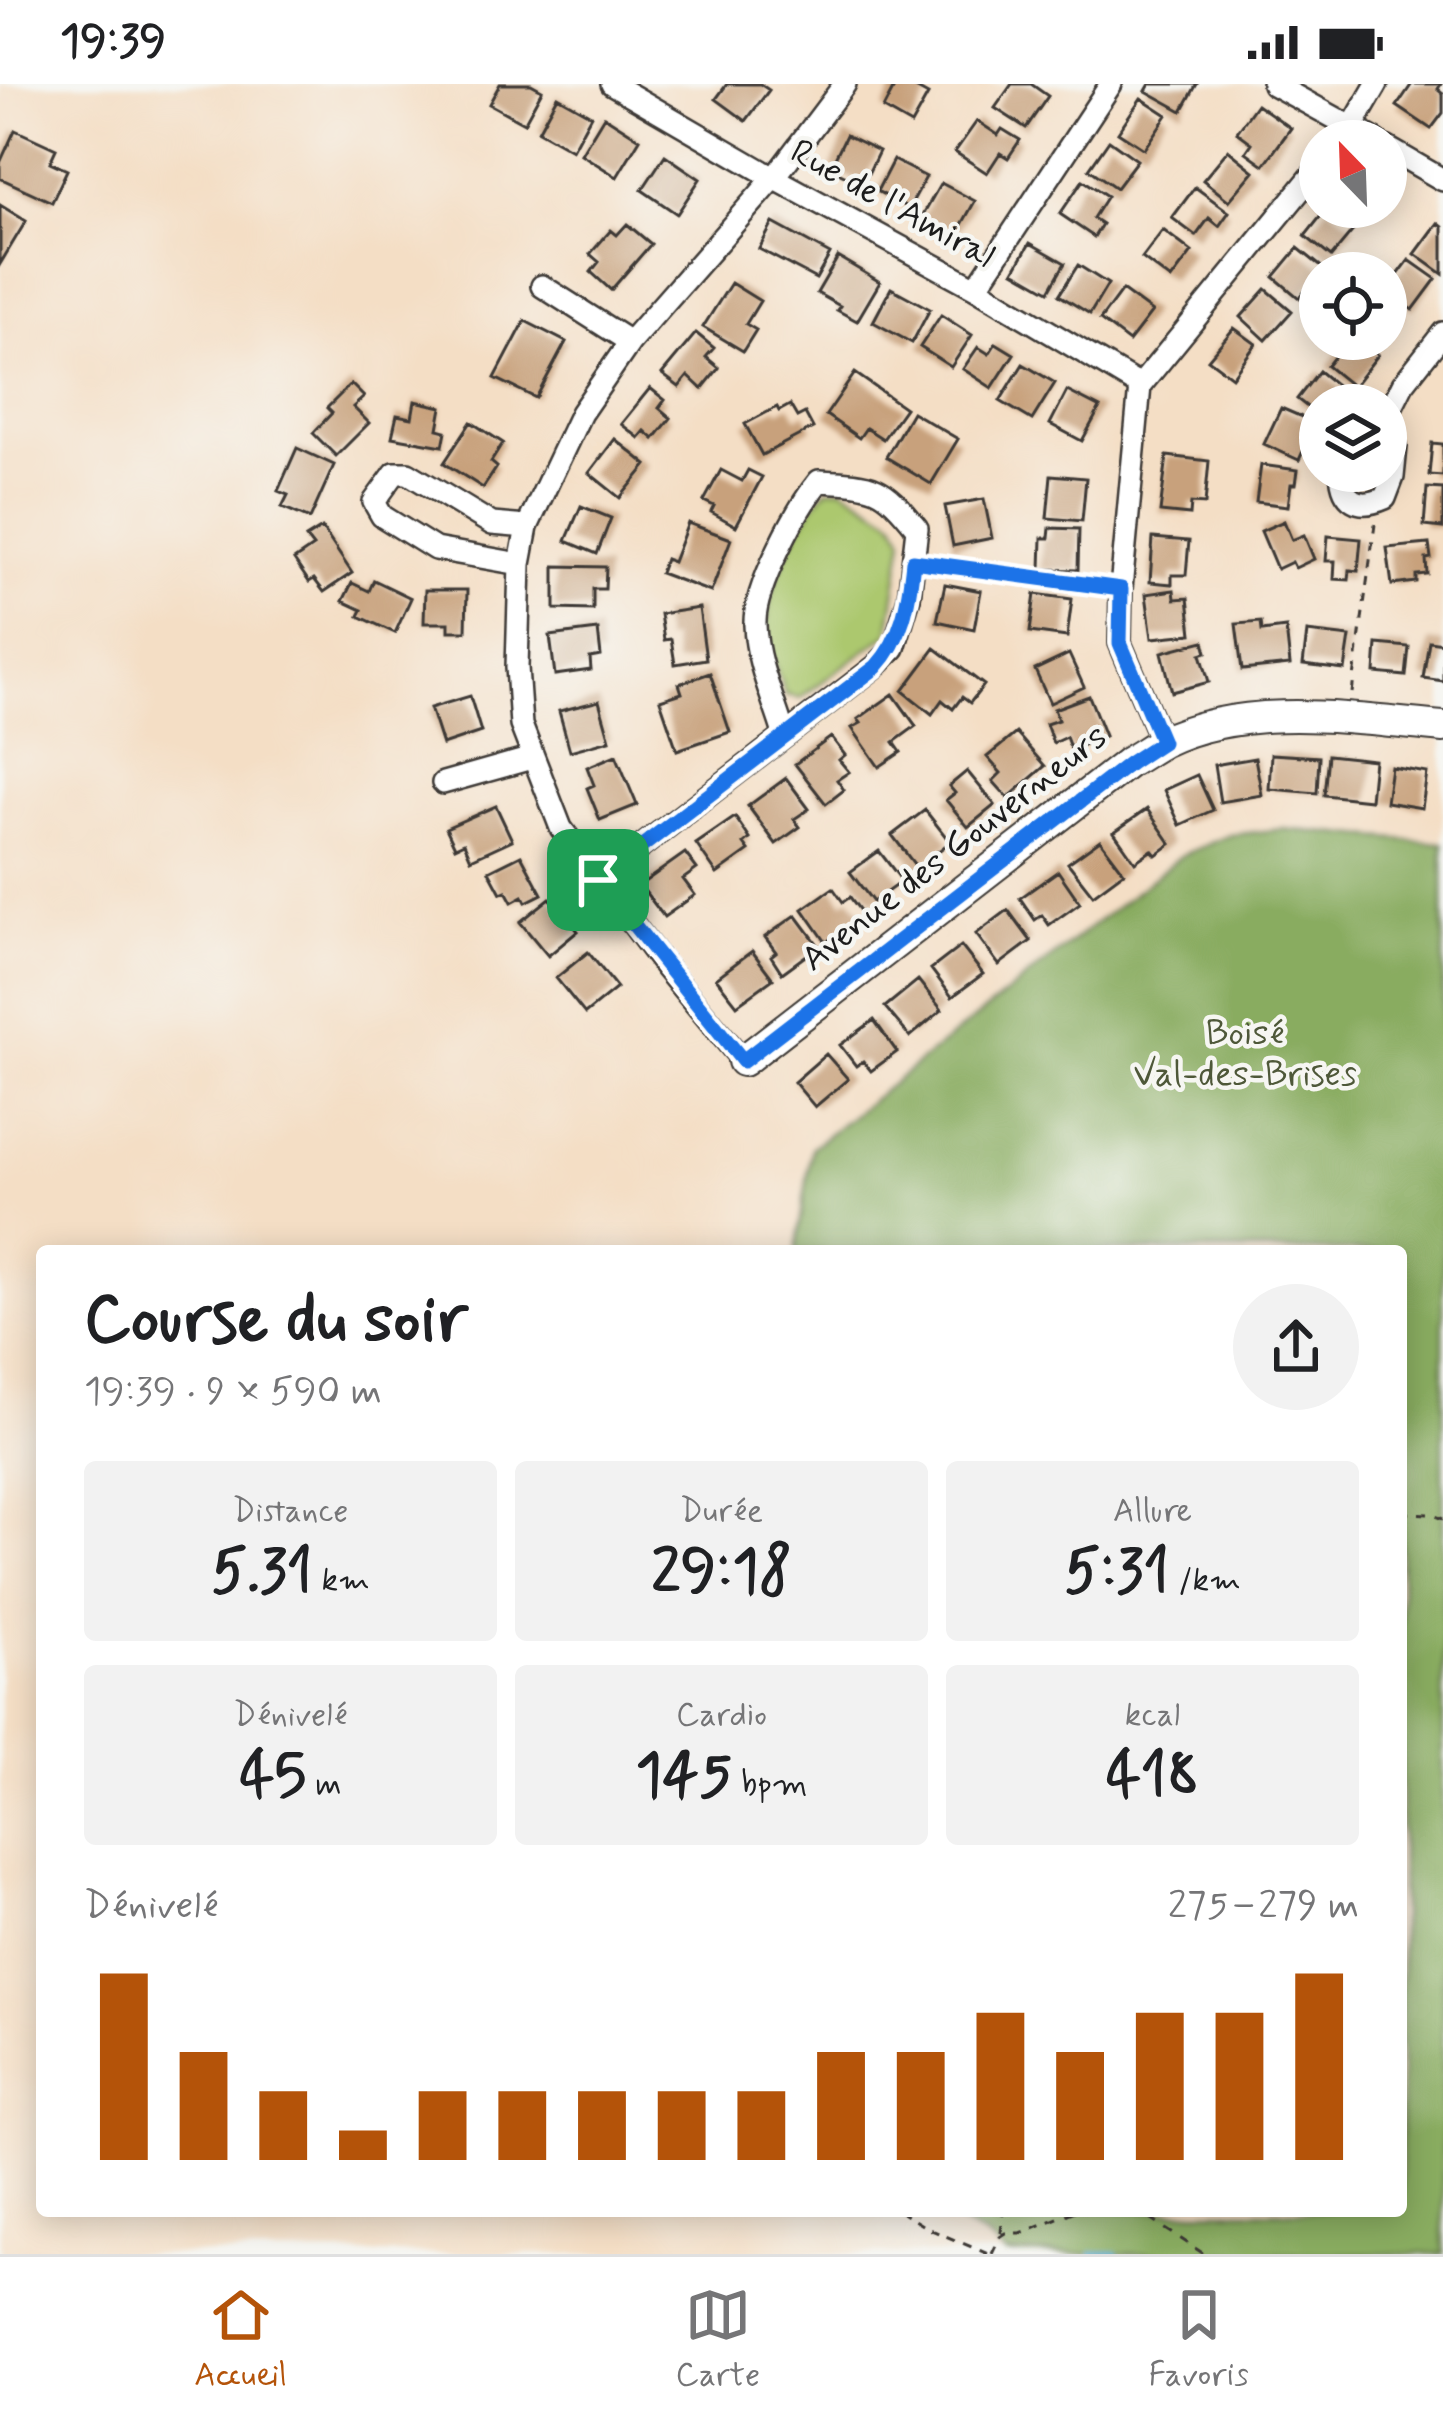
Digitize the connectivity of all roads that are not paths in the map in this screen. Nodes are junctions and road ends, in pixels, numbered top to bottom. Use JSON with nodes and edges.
{"nodes":[{"id":1,"x":612,"y":84,"type":"edge"},
{"id":2,"x":844,"y":84,"type":"edge"},
{"id":3,"x":1111,"y":84,"type":"edge"},
{"id":4,"x":1273,"y":84,"type":"edge"},
{"id":5,"x":1377,"y":84,"type":"edge"},
{"id":6,"x":1326,"y":120,"type":"edge"},
{"id":7,"x":1355,"y":120,"type":"edge"},
{"id":8,"x":1407,"y":159,"type":"edge"},
{"id":9,"x":774,"y":178,"type":"junction"},
{"id":10,"x":1443,"y":180,"type":"edge"},
{"id":11,"x":1299,"y":192,"type":"edge"},
{"id":12,"x":542,"y":286,"type":"dead end"},
{"id":13,"x":976,"y":288,"type":"junction"},
{"id":14,"x":1443,"y":333,"type":"edge"},
{"id":15,"x":630,"y":342,"type":"junction"},
{"id":16,"x":1402,"y":384,"type":"edge"},
{"id":17,"x":1140,"y":386,"type":"junction"},
{"id":18,"x":1347,"y":492,"type":"edge"},
{"id":19,"x":1387,"y":492,"type":"edge"},
{"id":20,"x":526,"y":527,"type":"junction"},
{"id":21,"x":520,"y":564,"type":"junction"},
{"id":22,"x":1443,"y":727,"type":"edge"},
{"id":23,"x":784,"y":734,"type":"junction"},
{"id":24,"x":1162,"y":742,"type":"junction"},
{"id":25,"x":532,"y":758,"type":"junction"},
{"id":26,"x":443,"y":783,"type":"dead end"},
{"id":27,"x":598,"y":880,"type":"junction"},
{"id":28,"x":743,"y":1061,"type":"joint"}],
"edges":[{"from":1,"to":9,"type":"street","name":"Rue de l'Amiral"},
{"from":2,"to":9,"type":"street"},
{"from":3,"to":13,"type":"street"},
{"from":4,"to":6,"type":"street"},
{"from":5,"to":7,"type":"street"},
{"from":8,"to":10,"type":"street"},
{"from":9,"to":13,"type":"street","name":"Rue de l'Amiral"},
{"from":9,"to":15,"type":"street"},
{"from":11,"to":17,"type":"street"},
{"from":12,"to":15,"type":"street"},
{"from":13,"to":17,"type":"street","name":"Rue de l'Amiral"},
{"from":14,"to":16,"type":"street"},
{"from":15,"to":20,"type":"street"},
{"from":17,"to":24,"type":"street"},
{"from":18,"to":19,"type":"street"},
{"from":20,"to":21,"type":"street"},
{"from":20,"to":21,"type":"street"},
{"from":21,"to":25,"type":"street"},
{"from":22,"to":24,"type":"street","name":"Avenue des Gouverneurs"},
{"from":23,"to":23,"type":"street"},
{"from":23,"to":27,"type":"street"},
{"from":24,"to":28,"type":"street","name":"Avenue des Gouverneurs"},
{"from":25,"to":26,"type":"street"},
{"from":25,"to":27,"type":"street"},
{"from":27,"to":28,"type":"street"}]}
